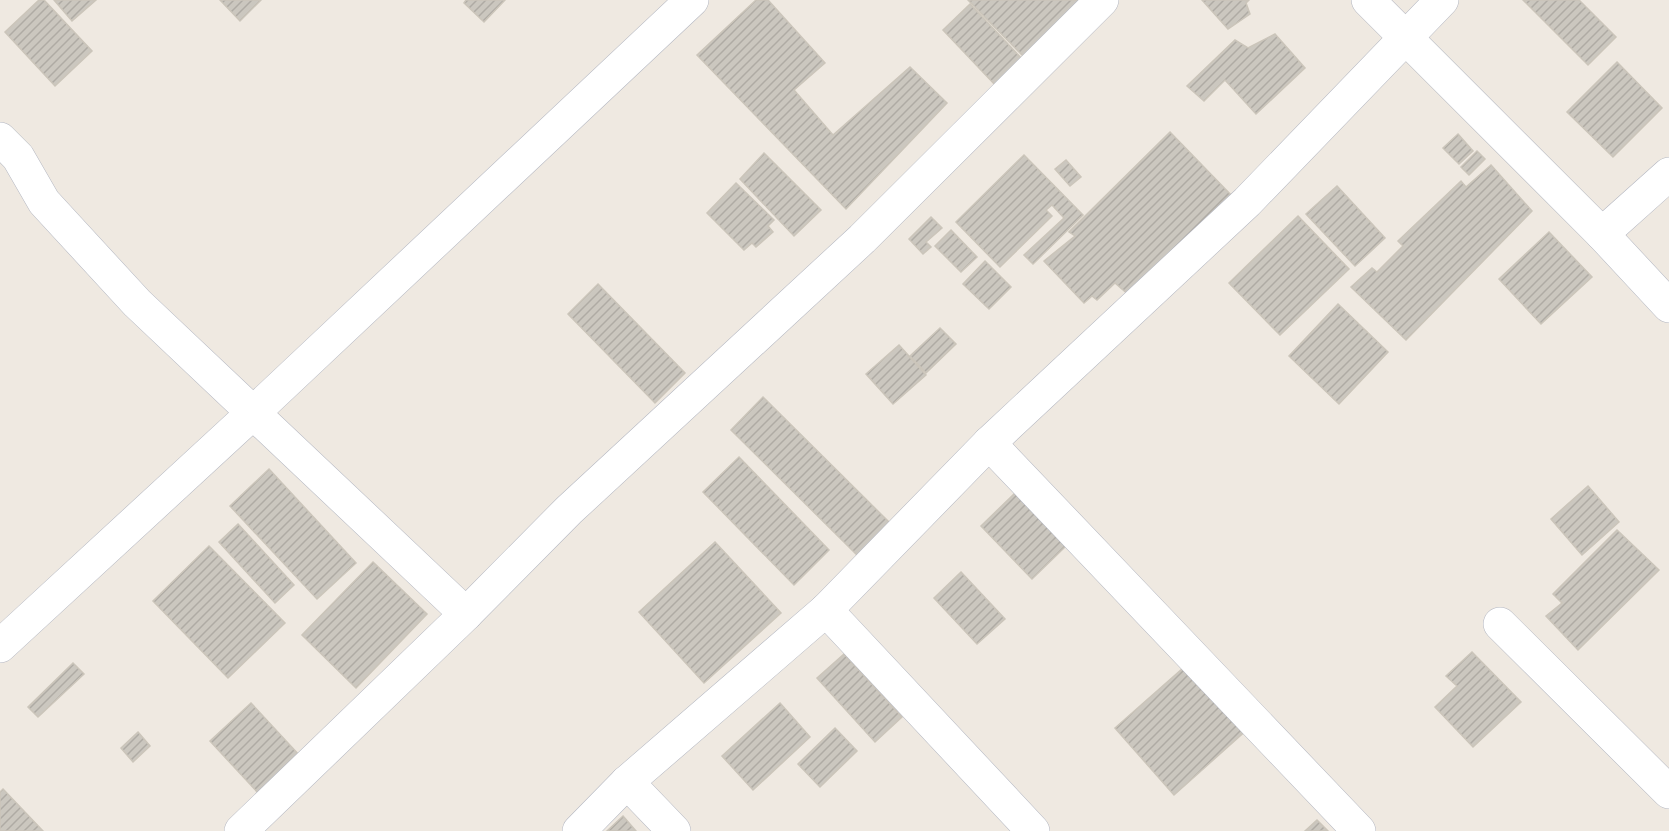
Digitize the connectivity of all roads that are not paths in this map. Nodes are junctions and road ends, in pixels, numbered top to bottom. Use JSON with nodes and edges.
{"nodes":[{"id":1,"x":692,"y":0,"type":"edge"},
{"id":2,"x":1102,"y":0,"type":"edge"},
{"id":3,"x":1368,"y":0,"type":"edge"},
{"id":4,"x":1442,"y":0,"type":"edge"},
{"id":5,"x":1405,"y":37,"type":"junction"},
{"id":6,"x":0,"y":139,"type":"edge"},
{"id":7,"x":1669,"y":174,"type":"edge"},
{"id":8,"x":1602,"y":234,"type":"junction"},
{"id":9,"x":1669,"y":306,"type":"edge"},
{"id":10,"x":254,"y":412,"type":"junction"},
{"id":11,"x":989,"y":443,"type":"junction"},
{"id":12,"x":826,"y":610,"type":"junction"},
{"id":13,"x":466,"y":614,"type":"junction"},
{"id":14,"x":1500,"y":624,"type":"dead end"},
{"id":15,"x":0,"y":646,"type":"edge"},
{"id":16,"x":627,"y":782,"type":"junction"},
{"id":17,"x":1669,"y":792,"type":"edge"},
{"id":18,"x":241,"y":831,"type":"edge"},
{"id":19,"x":579,"y":831,"type":"edge"},
{"id":20,"x":674,"y":831,"type":"edge"},
{"id":21,"x":1033,"y":831,"type":"edge"},
{"id":22,"x":1359,"y":831,"type":"edge"}],
"edges":[{"from":1,"to":10,"type":"street"},
{"from":2,"to":13,"type":"street"},
{"from":3,"to":5,"type":"street"},
{"from":4,"to":5,"type":"street"},
{"from":5,"to":8,"type":"street"},
{"from":5,"to":11,"type":"street"},
{"from":6,"to":10,"type":"street"},
{"from":7,"to":8,"type":"street"},
{"from":8,"to":9,"type":"street"},
{"from":10,"to":13,"type":"street"},
{"from":10,"to":15,"type":"street"},
{"from":11,"to":12,"type":"street"},
{"from":11,"to":22,"type":"street"},
{"from":12,"to":16,"type":"street"},
{"from":12,"to":21,"type":"street"},
{"from":13,"to":18,"type":"street"},
{"from":14,"to":17,"type":"street"},
{"from":16,"to":19,"type":"street"},
{"from":16,"to":20,"type":"street"}]}
